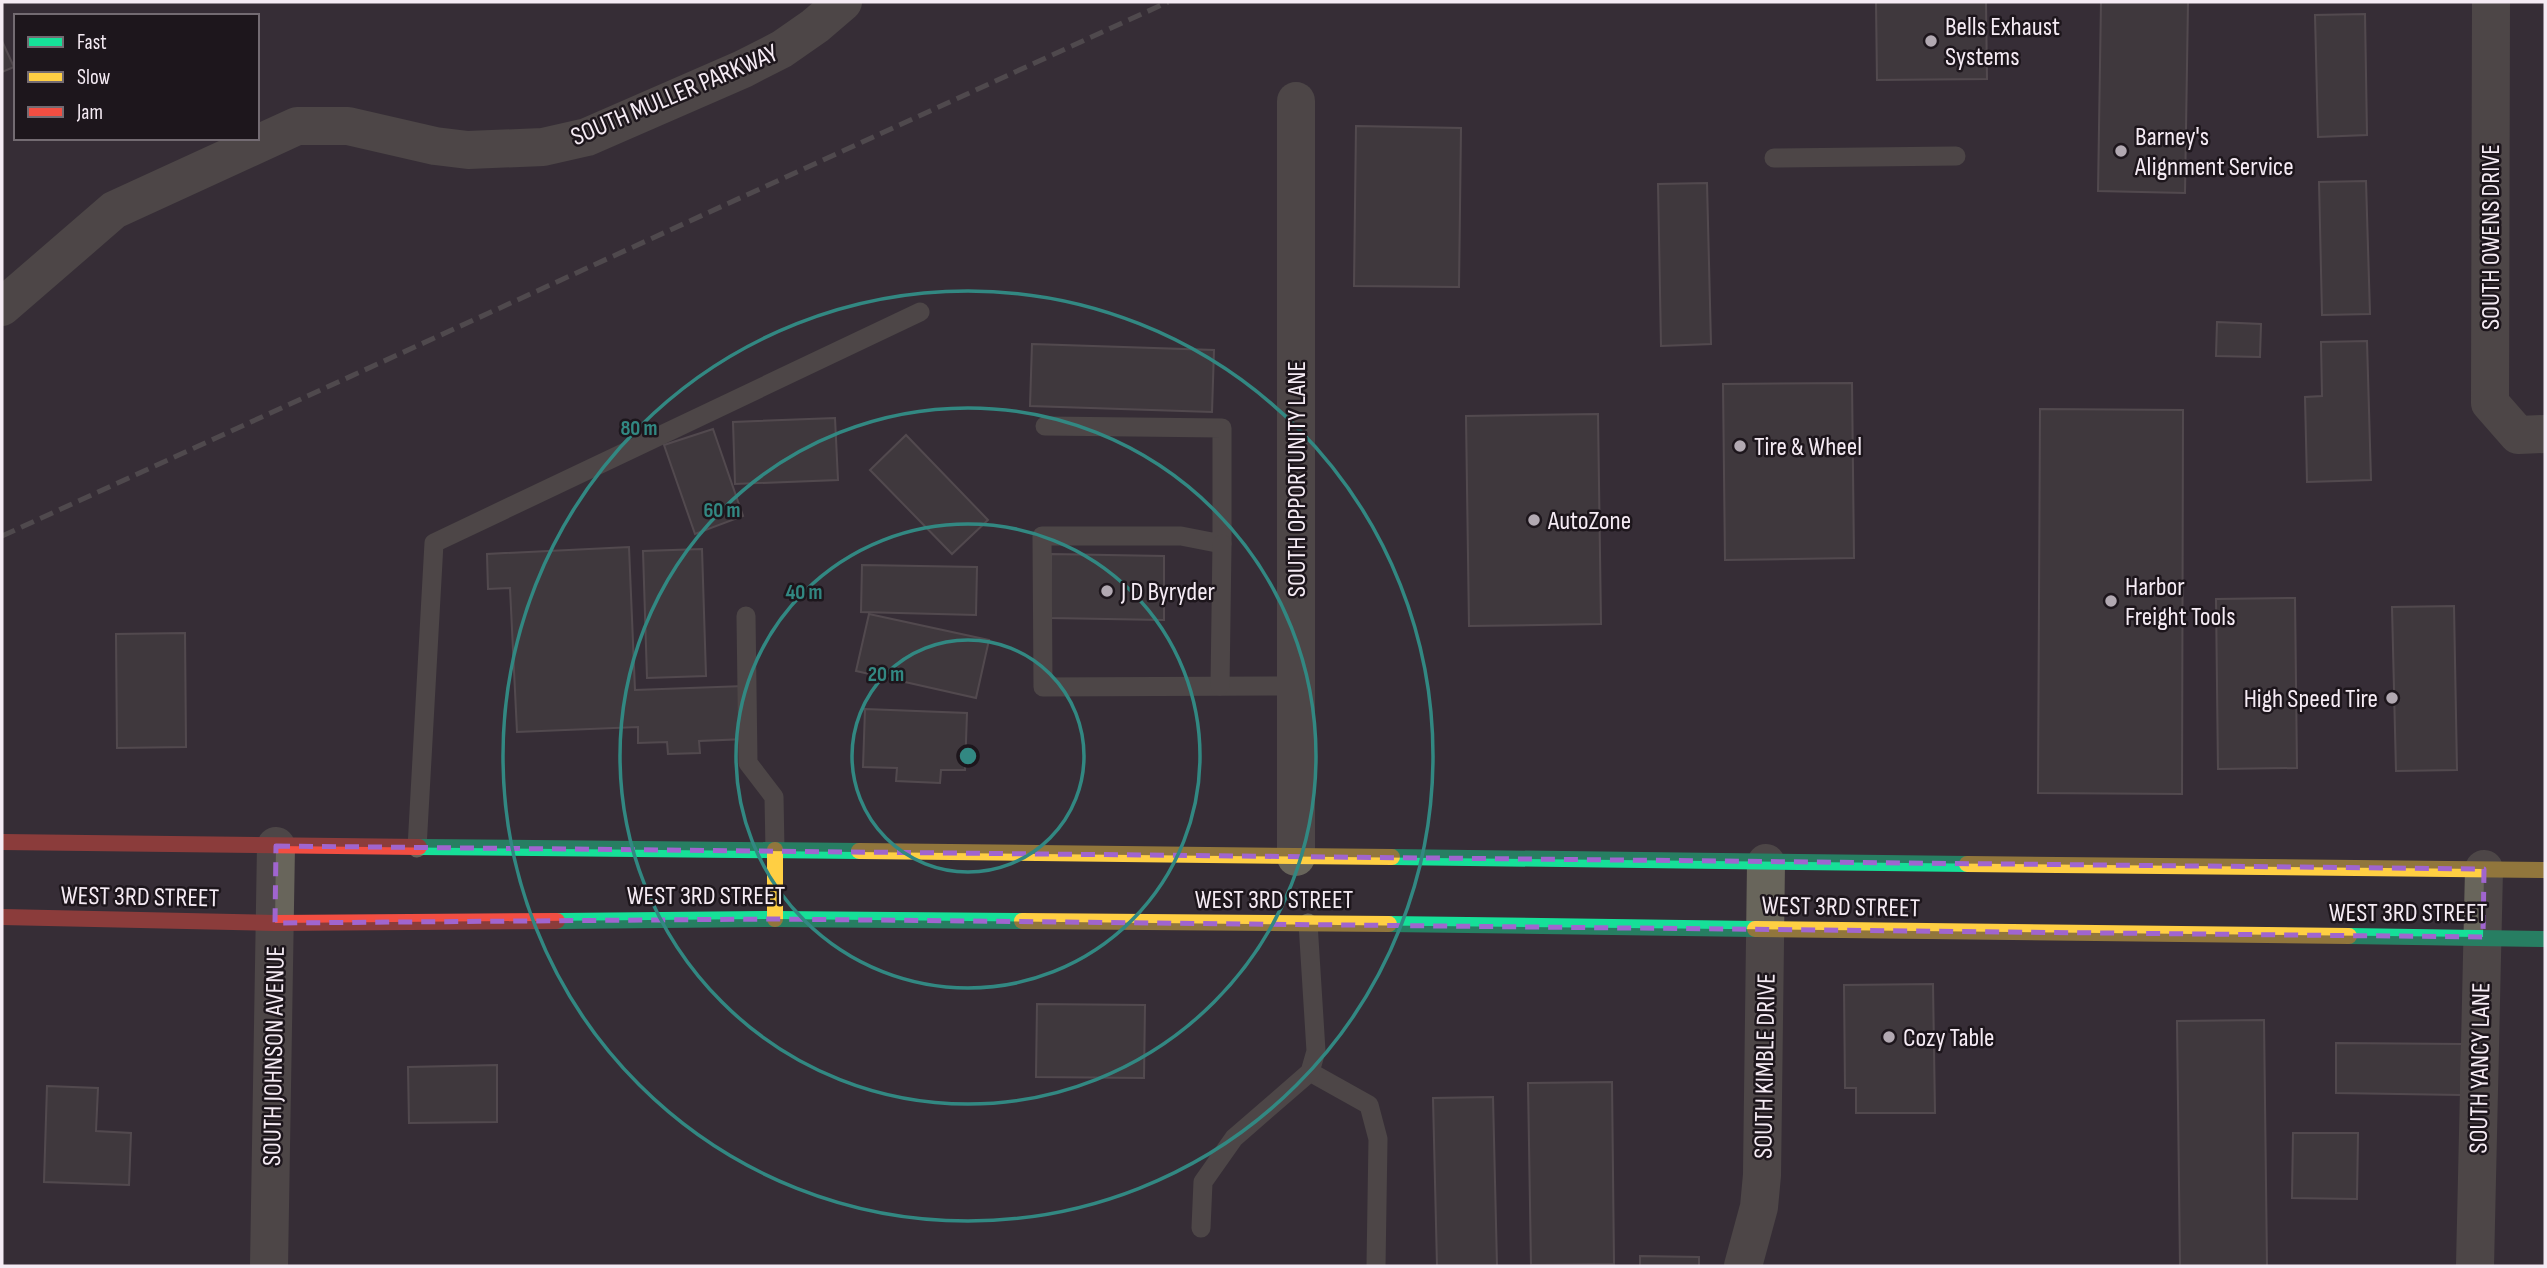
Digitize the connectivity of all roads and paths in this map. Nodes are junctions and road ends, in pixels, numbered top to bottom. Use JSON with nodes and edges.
{"nodes":[{"id":1,"x":843,"y":2,"type":"edge"},
{"id":2,"x":2491,"y":2,"type":"edge"},
{"id":3,"x":1296,"y":101,"type":"dead end"},
{"id":4,"x":1956,"y":156,"type":"dead end"},
{"id":5,"x":1774,"y":158,"type":"dead end"},
{"id":6,"x":2,"y":307,"type":"edge"},
{"id":7,"x":920,"y":312,"type":"dead end"},
{"id":8,"x":1045,"y":426,"type":"dead end"},
{"id":9,"x":2545,"y":434,"type":"edge"},
{"id":10,"x":1222,"y":544,"type":"junction"},
{"id":11,"x":746,"y":616,"type":"dead end"},
{"id":12,"x":1220,"y":686,"type":"junction"},
{"id":13,"x":1296,"y":686,"type":"junction"},
{"id":14,"x":2,"y":842,"type":"edge"},
{"id":15,"x":276,"y":846,"type":"junction"},
{"id":16,"x":417,"y":848,"type":"junction"},
{"id":17,"x":775,"y":850,"type":"junction"},
{"id":18,"x":1296,"y":857,"type":"junction"},
{"id":19,"x":1766,"y":863,"type":"junction"},
{"id":20,"x":2484,"y":869,"type":"junction"},
{"id":21,"x":2545,"y":870,"type":"edge"},
{"id":22,"x":2,"y":917,"type":"edge"},
{"id":23,"x":775,"y":919,"type":"junction"},
{"id":24,"x":275,"y":923,"type":"junction"},
{"id":25,"x":1308,"y":923,"type":"junction"},
{"id":26,"x":1767,"y":930,"type":"junction"},
{"id":27,"x":2483,"y":937,"type":"junction"},
{"id":28,"x":2545,"y":939,"type":"edge"},
{"id":29,"x":1310,"y":1072,"type":"junction"},
{"id":30,"x":1201,"y":1228,"type":"dead end"},
{"id":31,"x":269,"y":1266,"type":"edge"},
{"id":32,"x":1376,"y":1266,"type":"edge"},
{"id":33,"x":1743,"y":1266,"type":"edge"},
{"id":34,"x":2475,"y":1266,"type":"edge"}],
"edges":[{"from":1,"to":6,"type":"street","name":"SOUTH MULLER PARKWAY"},
{"from":2,"to":9,"type":"street","name":"SOUTH OWENS DRIVE"},
{"from":3,"to":13,"type":"street","name":"SOUTH OPPORTUNITY LANE"},
{"from":4,"to":5,"type":"lane"},
{"from":7,"to":16,"type":"lane"},
{"from":8,"to":10,"type":"lane"},
{"from":10,"to":12,"type":"lane"},
{"from":10,"to":12,"type":"lane"},
{"from":11,"to":17,"type":"lane"},
{"from":12,"to":13,"type":"lane"},
{"from":13,"to":18,"type":"street","name":"SOUTH OPPORTUNITY LANE"},
{"from":14,"to":15,"type":"main road","name":"WEST 3RD STREET"},
{"from":15,"to":16,"type":"main road","name":"WEST 3RD STREET"},
{"from":15,"to":24,"type":"street","name":"SOUTH JOHNSON AVENUE"},
{"from":16,"to":17,"type":"main road","name":"WEST 3RD STREET"},
{"from":17,"to":18,"type":"main road","name":"WEST 3RD STREET"},
{"from":17,"to":23,"type":"main road"},
{"from":18,"to":19,"type":"main road","name":"WEST 3RD STREET"},
{"from":19,"to":20,"type":"main road","name":"WEST 3RD STREET"},
{"from":19,"to":26,"type":"street","name":"SOUTH KIMBLE DRIVE"},
{"from":20,"to":21,"type":"main road","name":"WEST 3RD STREET"},
{"from":20,"to":27,"type":"street","name":"SOUTH YANCY LANE"},
{"from":22,"to":24,"type":"main road","name":"WEST 3RD STREET"},
{"from":23,"to":24,"type":"main road","name":"WEST 3RD STREET"},
{"from":23,"to":25,"type":"main road","name":"WEST 3RD STREET"},
{"from":24,"to":31,"type":"street","name":"SOUTH JOHNSON AVENUE"},
{"from":25,"to":26,"type":"main road","name":"WEST 3RD STREET"},
{"from":25,"to":29,"type":"lane"},
{"from":26,"to":27,"type":"main road","name":"WEST 3RD STREET"},
{"from":26,"to":33,"type":"street","name":"SOUTH KIMBLE DRIVE"},
{"from":27,"to":28,"type":"main road","name":"WEST 3RD STREET"},
{"from":27,"to":34,"type":"street","name":"SOUTH YANCY LANE"},
{"from":29,"to":30,"type":"lane"},
{"from":29,"to":32,"type":"lane"}]}
